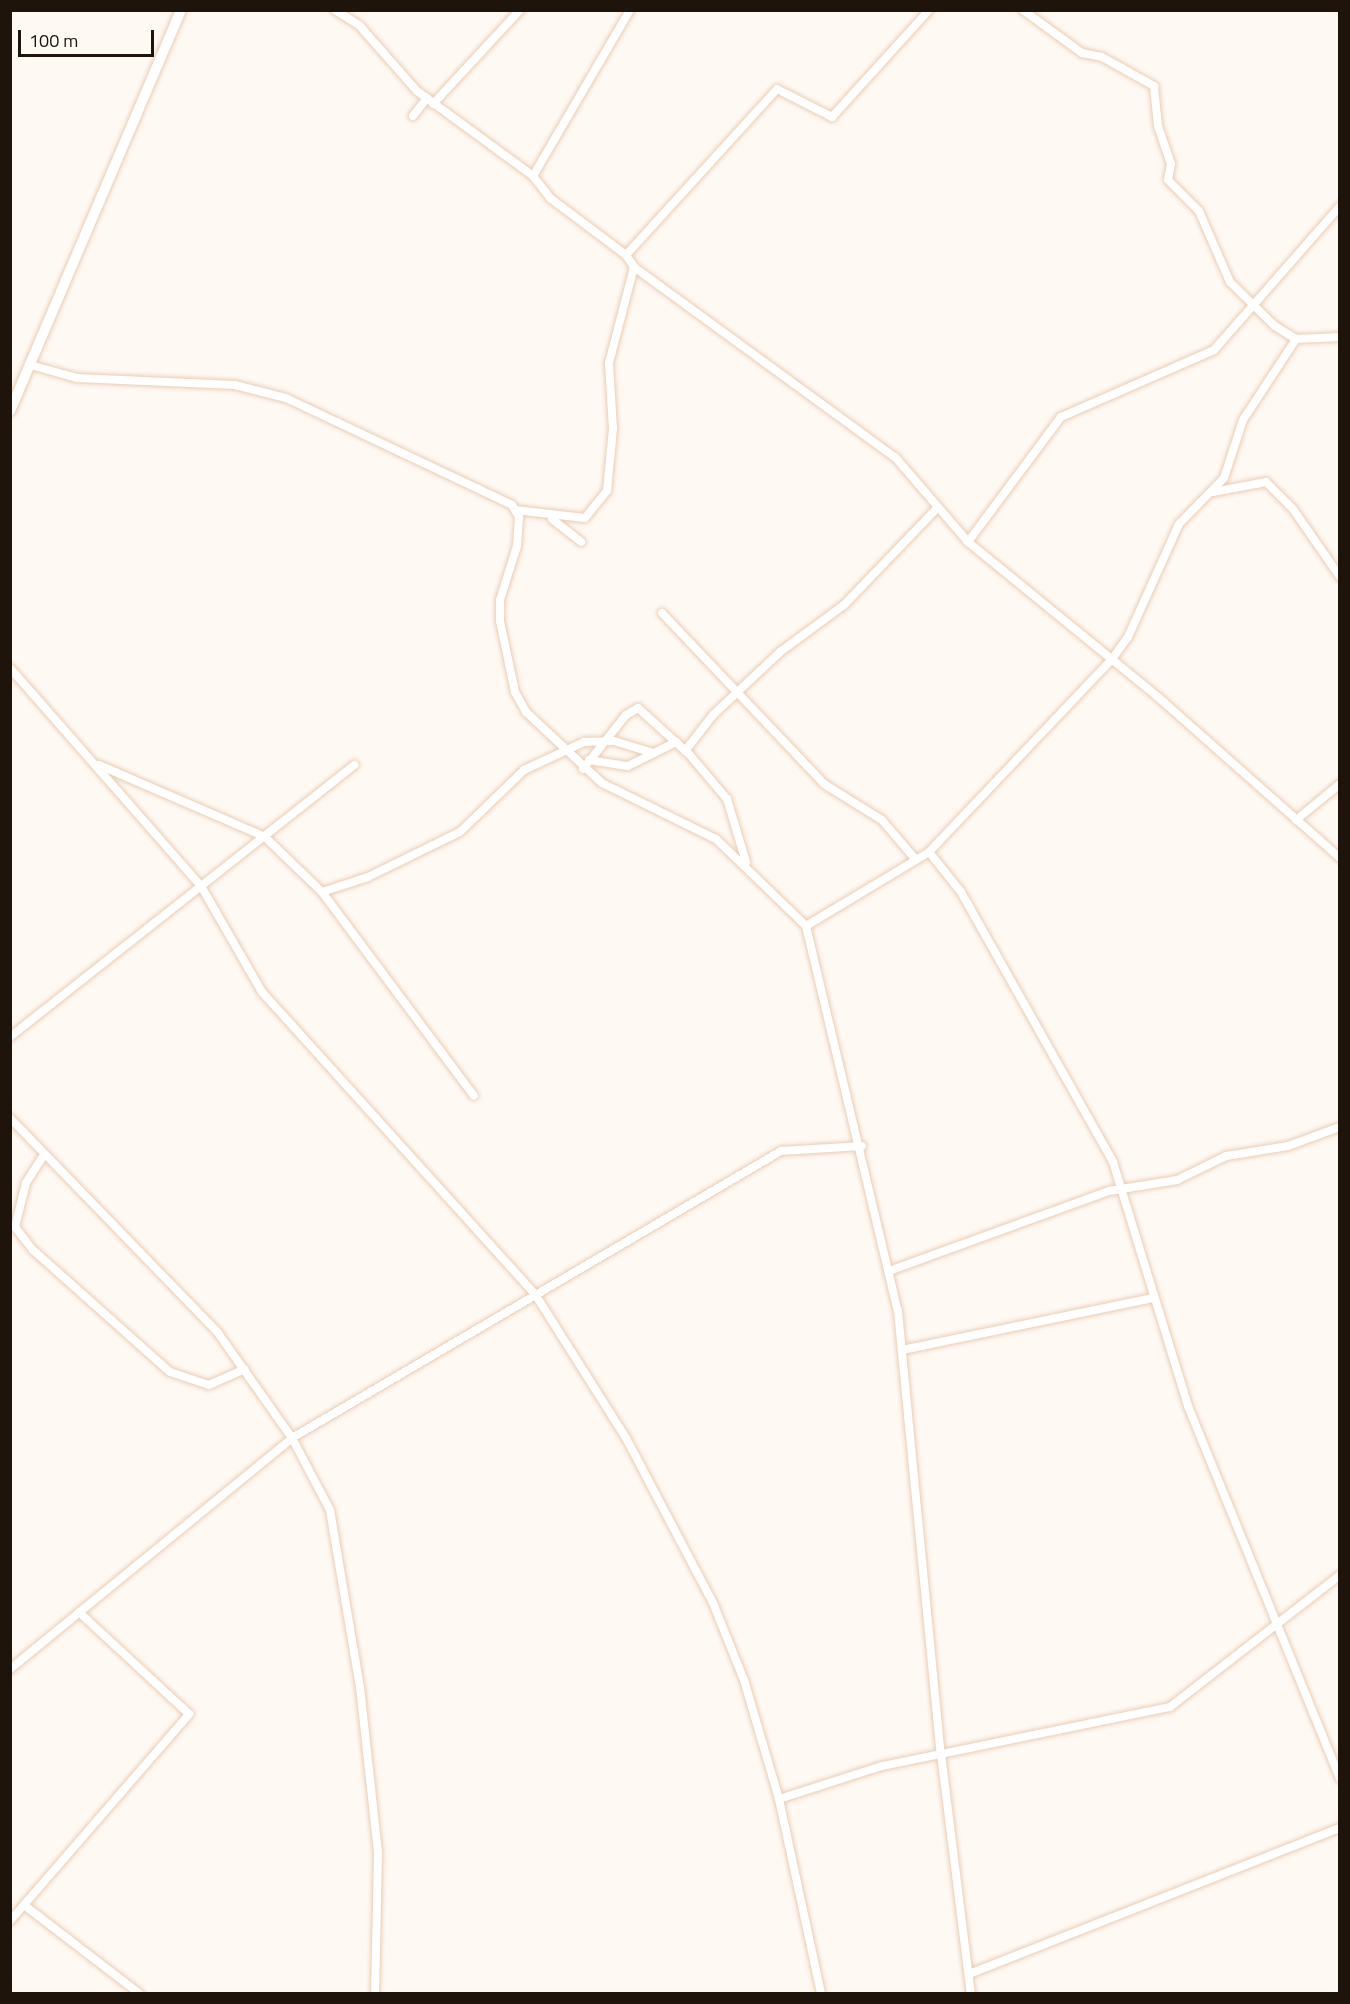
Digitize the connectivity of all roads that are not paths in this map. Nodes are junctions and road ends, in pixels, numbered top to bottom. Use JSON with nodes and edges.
{"nodes":[{"id":1,"x":181,"y":10,"type":"edge"},
{"id":2,"x":335,"y":10,"type":"edge"},
{"id":3,"x":520,"y":10,"type":"edge"},
{"id":4,"x":630,"y":10,"type":"edge"},
{"id":5,"x":928,"y":10,"type":"edge"},
{"id":6,"x":1023,"y":10,"type":"edge"},
{"id":7,"x":430,"y":101,"type":"junction"},
{"id":8,"x":412,"y":116,"type":"dead end"},
{"id":9,"x":533,"y":176,"type":"junction"},
{"id":10,"x":1340,"y":206,"type":"edge"},
{"id":11,"x":626,"y":255,"type":"junction"},
{"id":12,"x":634,"y":267,"type":"junction"},
{"id":13,"x":1252,"y":306,"type":"junction"},
{"id":14,"x":1340,"y":337,"type":"edge"},
{"id":15,"x":1296,"y":339,"type":"junction"},
{"id":16,"x":34,"y":366,"type":"junction"},
{"id":17,"x":10,"y":411,"type":"edge"},
{"id":18,"x":1213,"y":492,"type":"junction"},
{"id":19,"x":938,"y":507,"type":"junction"},
{"id":20,"x":515,"y":510,"type":"junction"},
{"id":21,"x":551,"y":518,"type":"junction"},
{"id":22,"x":581,"y":542,"type":"dead end"},
{"id":23,"x":968,"y":542,"type":"junction"},
{"id":24,"x":1340,"y":577,"type":"edge"},
{"id":25,"x":662,"y":613,"type":"dead end"},
{"id":26,"x":1112,"y":659,"type":"junction"},
{"id":27,"x":10,"y":668,"type":"edge"},
{"id":28,"x":736,"y":693,"type":"junction"},
{"id":29,"x":606,"y":741,"type":"junction"},
{"id":30,"x":676,"y":742,"type":"junction"},
{"id":31,"x":686,"y":751,"type":"junction"},
{"id":32,"x":650,"y":752,"type":"junction"},
{"id":33,"x":565,"y":753,"type":"junction"},
{"id":34,"x":589,"y":760,"type":"junction"},
{"id":35,"x":96,"y":764,"type":"junction"},
{"id":36,"x":354,"y":765,"type":"dead end"},
{"id":37,"x":582,"y":769,"type":"junction"},
{"id":38,"x":1340,"y":784,"type":"edge"},
{"id":39,"x":1296,"y":820,"type":"junction"},
{"id":40,"x":265,"y":837,"type":"junction"},
{"id":41,"x":929,"y":852,"type":"junction"},
{"id":42,"x":1340,"y":858,"type":"edge"},
{"id":43,"x":916,"y":860,"type":"junction"},
{"id":44,"x":746,"y":862,"type":"junction"},
{"id":45,"x":201,"y":886,"type":"junction"},
{"id":46,"x":322,"y":892,"type":"junction"},
{"id":47,"x":806,"y":926,"type":"junction"},
{"id":48,"x":10,"y":1037,"type":"edge"},
{"id":49,"x":474,"y":1096,"type":"dead end"},
{"id":50,"x":10,"y":1118,"type":"edge"},
{"id":51,"x":1340,"y":1127,"type":"edge"},
{"id":52,"x":862,"y":1146,"type":"junction"},
{"id":53,"x":44,"y":1155,"type":"junction"},
{"id":54,"x":1122,"y":1189,"type":"junction"},
{"id":55,"x":889,"y":1271,"type":"junction"},
{"id":56,"x":535,"y":1294,"type":"junction"},
{"id":57,"x":1152,"y":1298,"type":"junction"},
{"id":58,"x":902,"y":1350,"type":"junction"},
{"id":59,"x":245,"y":1369,"type":"junction"},
{"id":60,"x":292,"y":1437,"type":"junction"},
{"id":61,"x":1340,"y":1575,"type":"edge"},
{"id":62,"x":78,"y":1612,"type":"junction"},
{"id":63,"x":1276,"y":1627,"type":"junction"},
{"id":64,"x":10,"y":1669,"type":"edge"},
{"id":65,"x":941,"y":1754,"type":"junction"},
{"id":66,"x":1340,"y":1778,"type":"edge"},
{"id":67,"x":779,"y":1800,"type":"junction"},
{"id":68,"x":1340,"y":1828,"type":"edge"},
{"id":69,"x":24,"y":1905,"type":"junction"},
{"id":70,"x":10,"y":1921,"type":"edge"},
{"id":71,"x":969,"y":1974,"type":"junction"},
{"id":72,"x":140,"y":1994,"type":"edge"},
{"id":73,"x":375,"y":1994,"type":"edge"},
{"id":74,"x":820,"y":1994,"type":"edge"},
{"id":75,"x":971,"y":1994,"type":"edge"}],
"edges":[{"from":1,"to":16,"type":"main road"},
{"from":2,"to":7,"type":"street"},
{"from":3,"to":7,"type":"street"},
{"from":4,"to":9,"type":"street"},
{"from":5,"to":11,"type":"street"},
{"from":6,"to":13,"type":"street"},
{"from":7,"to":8,"type":"street"},
{"from":7,"to":9,"type":"street"},
{"from":9,"to":11,"type":"street"},
{"from":10,"to":13,"type":"street"},
{"from":11,"to":12,"type":"street"},
{"from":12,"to":19,"type":"street"},
{"from":12,"to":21,"type":"street"},
{"from":13,"to":15,"type":"street"},
{"from":13,"to":23,"type":"street"},
{"from":14,"to":15,"type":"street"},
{"from":15,"to":18,"type":"street"},
{"from":16,"to":17,"type":"main road"},
{"from":16,"to":20,"type":"street"},
{"from":18,"to":24,"type":"street"},
{"from":18,"to":26,"type":"street"},
{"from":19,"to":23,"type":"street"},
{"from":19,"to":28,"type":"street"},
{"from":20,"to":21,"type":"street"},
{"from":20,"to":33,"type":"street"},
{"from":21,"to":22,"type":"street"},
{"from":23,"to":26,"type":"street"},
{"from":25,"to":28,"type":"street"},
{"from":26,"to":39,"type":"street"},
{"from":26,"to":41,"type":"street"},
{"from":27,"to":35,"type":"street"},
{"from":28,"to":31,"type":"street"},
{"from":28,"to":43,"type":"street"},
{"from":29,"to":30,"type":"street"},
{"from":29,"to":32,"type":"street"},
{"from":29,"to":33,"type":"street"},
{"from":29,"to":34,"type":"street"},
{"from":30,"to":31,"type":"street"},
{"from":30,"to":32,"type":"street"},
{"from":31,"to":44,"type":"street"},
{"from":32,"to":34,"type":"street"},
{"from":33,"to":37,"type":"street"},
{"from":33,"to":46,"type":"street"},
{"from":34,"to":37,"type":"street"},
{"from":35,"to":40,"type":"street"},
{"from":35,"to":45,"type":"street"},
{"from":36,"to":40,"type":"street"},
{"from":37,"to":44,"type":"street"},
{"from":38,"to":39,"type":"street"},
{"from":39,"to":42,"type":"street"},
{"from":40,"to":45,"type":"street"},
{"from":40,"to":46,"type":"street"},
{"from":41,"to":43,"type":"street"},
{"from":41,"to":54,"type":"street"},
{"from":43,"to":47,"type":"street"},
{"from":44,"to":47,"type":"street"},
{"from":45,"to":48,"type":"street"},
{"from":45,"to":56,"type":"street"},
{"from":46,"to":49,"type":"street"},
{"from":47,"to":52,"type":"street"},
{"from":50,"to":53,"type":"street"},
{"from":51,"to":54,"type":"street"},
{"from":52,"to":55,"type":"street"},
{"from":52,"to":56,"type":"street"},
{"from":53,"to":59,"type":"street"},
{"from":53,"to":59,"type":"street"},
{"from":54,"to":55,"type":"street"},
{"from":54,"to":57,"type":"street"},
{"from":55,"to":58,"type":"street"},
{"from":56,"to":60,"type":"street"},
{"from":56,"to":67,"type":"street"},
{"from":57,"to":58,"type":"street"},
{"from":57,"to":63,"type":"street"},
{"from":58,"to":65,"type":"street"},
{"from":59,"to":60,"type":"street"},
{"from":60,"to":62,"type":"street"},
{"from":60,"to":73,"type":"street"},
{"from":61,"to":63,"type":"street"},
{"from":62,"to":64,"type":"street"},
{"from":62,"to":69,"type":"street"},
{"from":63,"to":65,"type":"street"},
{"from":63,"to":66,"type":"street"},
{"from":65,"to":67,"type":"street"},
{"from":65,"to":71,"type":"street"},
{"from":67,"to":74,"type":"street"},
{"from":68,"to":71,"type":"street"},
{"from":69,"to":70,"type":"street"},
{"from":69,"to":72,"type":"street"},
{"from":71,"to":75,"type":"street"}]}
